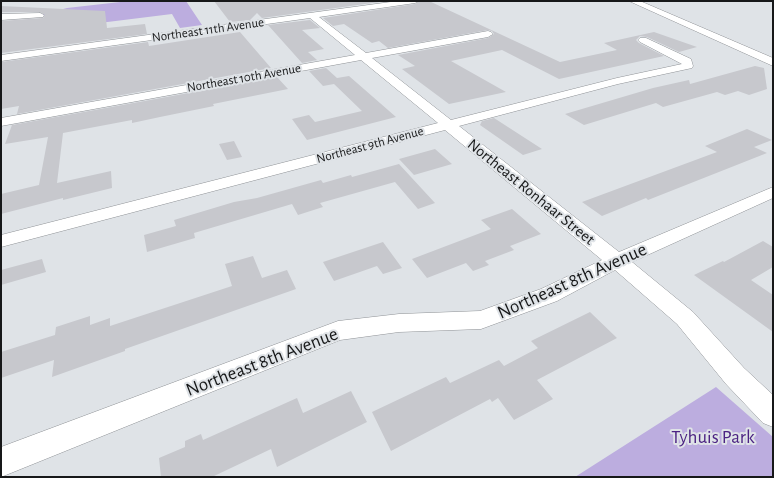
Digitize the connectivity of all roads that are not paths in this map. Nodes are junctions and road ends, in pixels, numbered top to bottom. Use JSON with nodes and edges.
{"nodes":[{"id":1,"x":415,"y":1,"type":"edge"},
{"id":2,"x":633,"y":1,"type":"edge"},
{"id":3,"x":341,"y":4,"type":"dead end"},
{"id":4,"x":350,"y":10,"type":"junction"},
{"id":5,"x":40,"y":15,"type":"dead end"},
{"id":6,"x":312,"y":15,"type":"junction"},
{"id":7,"x":1,"y":17,"type":"edge"},
{"id":8,"x":488,"y":34,"type":"dead end"},
{"id":9,"x":643,"y":40,"type":"dead end"},
{"id":10,"x":361,"y":56,"type":"junction"},
{"id":11,"x":1,"y":58,"type":"edge"},
{"id":12,"x":773,"y":62,"type":"edge"},
{"id":13,"x":1,"y":122,"type":"edge"},
{"id":14,"x":449,"y":125,"type":"junction"},
{"id":15,"x":773,"y":192,"type":"edge"},
{"id":16,"x":1,"y":241,"type":"edge"},
{"id":17,"x":616,"y":261,"type":"junction"},
{"id":18,"x":773,"y":414,"type":"edge"},
{"id":19,"x":1,"y":462,"type":"edge"}],
"edges":[{"from":1,"to":4,"type":"street","name":"Northeast 11th Avenue"},
{"from":2,"to":12,"type":"main road"},
{"from":3,"to":4,"type":"street"},
{"from":4,"to":6,"type":"street","name":"Northeast 11th Avenue"},
{"from":5,"to":7,"type":"street"},
{"from":6,"to":10,"type":"street","name":"Northeast Ronhaar Street"},
{"from":6,"to":11,"type":"street","name":"Northeast 11th Avenue"},
{"from":8,"to":10,"type":"street","name":"Northeast 10th Avenue"},
{"from":9,"to":14,"type":"street","name":"Northeast 9th Avenue"},
{"from":10,"to":13,"type":"street","name":"Northeast 10th Avenue"},
{"from":10,"to":14,"type":"street","name":"Northeast Ronhaar Street"},
{"from":14,"to":16,"type":"street","name":"Northeast 9th Avenue"},
{"from":14,"to":17,"type":"street","name":"Northeast Ronhaar Street"},
{"from":15,"to":17,"type":"street","name":"Northeast 8th Avenue"},
{"from":17,"to":18,"type":"street","name":"Northeast Ronhaar Street"},
{"from":17,"to":19,"type":"street","name":"Northeast 8th Avenue"}]}
